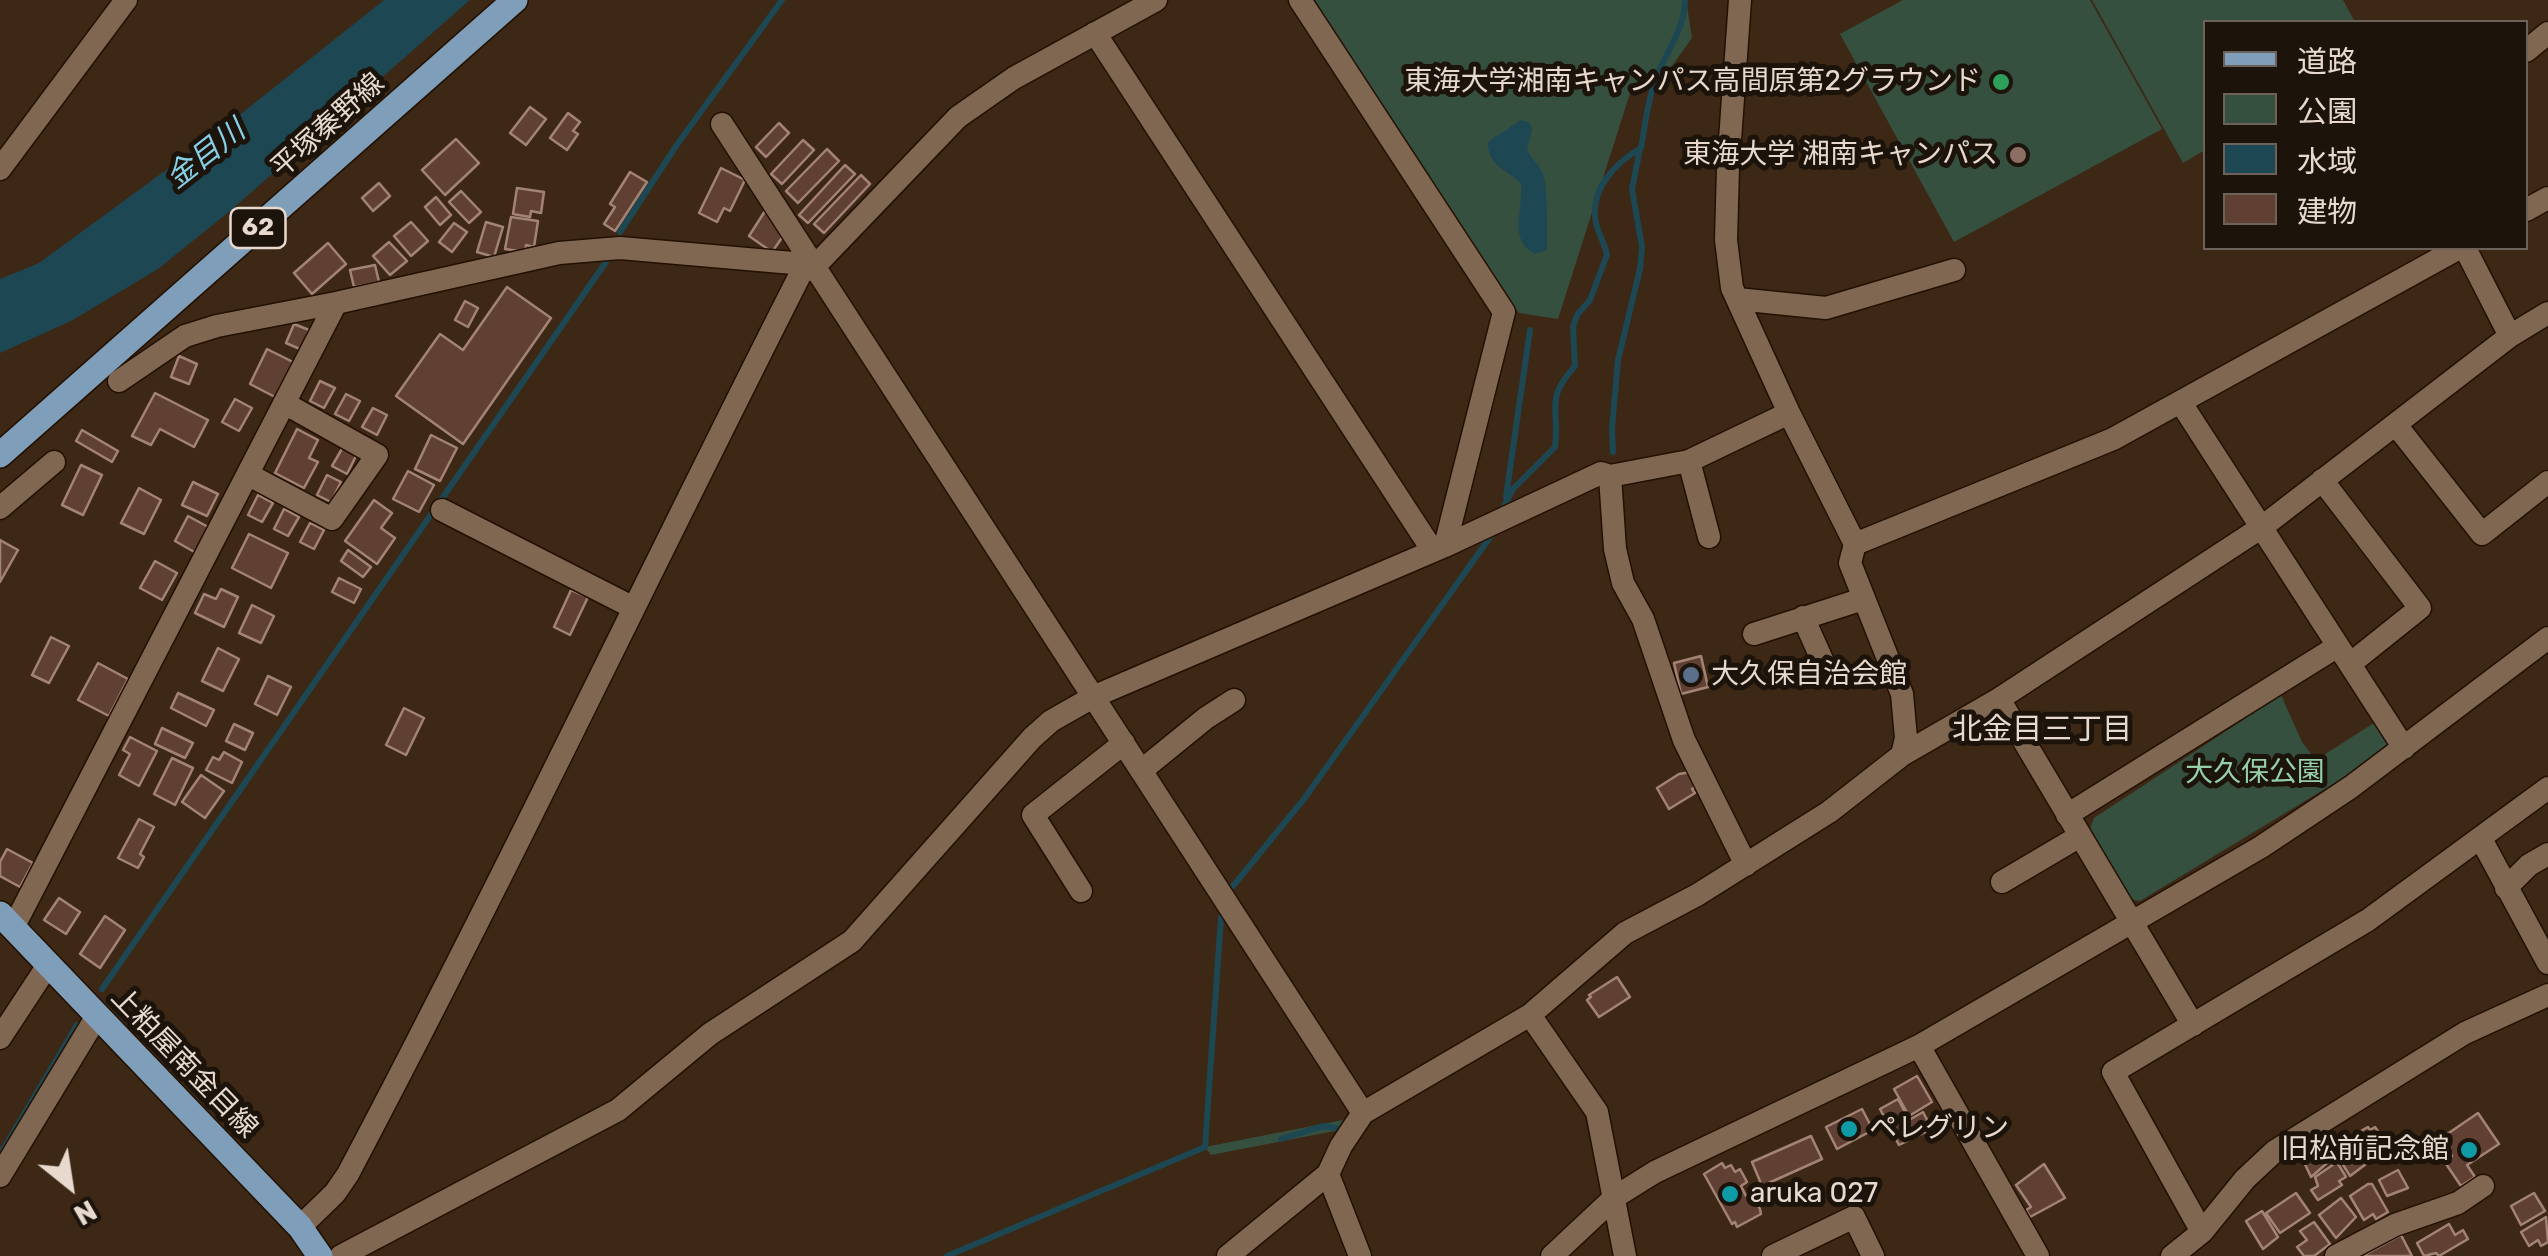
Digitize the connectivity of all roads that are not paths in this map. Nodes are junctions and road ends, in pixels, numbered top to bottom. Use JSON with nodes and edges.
{"nodes":[{"id":1,"x":126,"y":0,"type":"edge"},
{"id":2,"x":515,"y":0,"type":"edge"},
{"id":3,"x":1156,"y":0,"type":"edge"},
{"id":4,"x":1300,"y":0,"type":"edge"},
{"id":5,"x":1740,"y":0,"type":"edge"},
{"id":6,"x":2548,"y":32,"type":"edge"},
{"id":7,"x":1095,"y":33,"type":"junction"},
{"id":8,"x":2528,"y":49,"type":"edge"},
{"id":9,"x":722,"y":124,"type":"dead end"},
{"id":10,"x":0,"y":169,"type":"edge"},
{"id":11,"x":2458,"y":250,"type":"edge"},
{"id":12,"x":2463,"y":250,"type":"edge"},
{"id":13,"x":816,"y":266,"type":"junction"},
{"id":14,"x":1954,"y":270,"type":"dead end"},
{"id":15,"x":1737,"y":299,"type":"junction"},
{"id":16,"x":336,"y":304,"type":"junction"},
{"id":17,"x":2548,"y":313,"type":"edge"},
{"id":18,"x":2510,"y":336,"type":"junction"},
{"id":19,"x":119,"y":381,"type":"dead end"},
{"id":20,"x":284,"y":404,"type":"junction"},
{"id":21,"x":2181,"y":404,"type":"junction"},
{"id":22,"x":1790,"y":413,"type":"junction"},
{"id":23,"x":2396,"y":425,"type":"junction"},
{"id":24,"x":0,"y":455,"type":"edge"},
{"id":25,"x":1690,"y":460,"type":"junction"},
{"id":26,"x":54,"y":462,"type":"dead end"},
{"id":27,"x":249,"y":475,"type":"junction"},
{"id":28,"x":1610,"y":476,"type":"junction"},
{"id":29,"x":2322,"y":480,"type":"junction"},
{"id":30,"x":2548,"y":482,"type":"edge"},
{"id":31,"x":0,"y":508,"type":"edge"},
{"id":32,"x":442,"y":510,"type":"dead end"},
{"id":33,"x":2262,"y":527,"type":"junction"},
{"id":34,"x":1709,"y":537,"type":"dead end"},
{"id":35,"x":1855,"y":544,"type":"junction"},
{"id":36,"x":1439,"y":548,"type":"junction"},
{"id":37,"x":1863,"y":599,"type":"junction"},
{"id":38,"x":632,"y":606,"type":"junction"},
{"id":39,"x":1803,"y":617,"type":"junction"},
{"id":40,"x":1754,"y":634,"type":"dead end"},
{"id":41,"x":2548,"y":638,"type":"edge"},
{"id":42,"x":2344,"y":655,"type":"junction"},
{"id":43,"x":1824,"y":662,"type":"dead end"},
{"id":44,"x":1095,"y":696,"type":"junction"},
{"id":45,"x":1999,"y":699,"type":"junction"},
{"id":46,"x":1234,"y":700,"type":"dead end"},
{"id":47,"x":1124,"y":743,"type":"junction"},
{"id":48,"x":2404,"y":748,"type":"junction"},
{"id":49,"x":1902,"y":755,"type":"junction"},
{"id":50,"x":1142,"y":770,"type":"junction"},
{"id":51,"x":2548,"y":788,"type":"edge"},
{"id":52,"x":2067,"y":815,"type":"junction"},
{"id":53,"x":2080,"y":836,"type":"junction"},
{"id":54,"x":2481,"y":838,"type":"junction"},
{"id":55,"x":2548,"y":854,"type":"edge"},
{"id":56,"x":1746,"y":864,"type":"junction"},
{"id":57,"x":2002,"y":882,"type":"dead end"},
{"id":58,"x":2506,"y":888,"type":"junction"},
{"id":59,"x":1081,"y":892,"type":"dead end"},
{"id":60,"x":6,"y":921,"type":"edge"},
{"id":61,"x":2132,"y":922,"type":"junction"},
{"id":62,"x":2548,"y":963,"type":"edge"},
{"id":63,"x":48,"y":965,"type":"junction"},
{"id":64,"x":2548,"y":995,"type":"edge"},
{"id":65,"x":97,"y":1016,"type":"junction"},
{"id":66,"x":1530,"y":1016,"type":"junction"},
{"id":67,"x":2193,"y":1025,"type":"junction"},
{"id":68,"x":0,"y":1038,"type":"edge"},
{"id":69,"x":1919,"y":1046,"type":"junction"},
{"id":70,"x":1363,"y":1114,"type":"junction"},
{"id":71,"x":1328,"y":1174,"type":"junction"},
{"id":72,"x":0,"y":1176,"type":"edge"},
{"id":73,"x":2483,"y":1186,"type":"dead end"},
{"id":74,"x":1615,"y":1197,"type":"junction"},
{"id":75,"x":2202,"y":1232,"type":"junction"},
{"id":76,"x":311,"y":1247,"type":"edge"},
{"id":77,"x":341,"y":1256,"type":"edge"},
{"id":78,"x":1228,"y":1256,"type":"edge"},
{"id":79,"x":1360,"y":1256,"type":"edge"},
{"id":80,"x":1552,"y":1256,"type":"edge"},
{"id":81,"x":1625,"y":1256,"type":"edge"},
{"id":82,"x":1773,"y":1256,"type":"edge"},
{"id":83,"x":1873,"y":1256,"type":"edge"},
{"id":84,"x":2038,"y":1256,"type":"edge"},
{"id":85,"x":2172,"y":1256,"type":"edge"},
{"id":86,"x":2336,"y":1256,"type":"edge"}],
"edges":[{"from":1,"to":10,"type":"street"},
{"from":2,"to":24,"type":"main road","name":"平塚秦野線","number":"62"},
{"from":3,"to":7,"type":"street"},
{"from":4,"to":36,"type":"street"},
{"from":5,"to":15,"type":"street"},
{"from":6,"to":8,"type":"street"},
{"from":7,"to":13,"type":"street"},
{"from":7,"to":36,"type":"street"},
{"from":9,"to":13,"type":"street"},
{"from":11,"to":21,"type":"street"},
{"from":12,"to":18,"type":"street"},
{"from":13,"to":16,"type":"street"},
{"from":13,"to":38,"type":"street"},
{"from":13,"to":44,"type":"street"},
{"from":14,"to":15,"type":"street"},
{"from":15,"to":22,"type":"street"},
{"from":16,"to":19,"type":"street"},
{"from":16,"to":20,"type":"street"},
{"from":17,"to":18,"type":"street"},
{"from":18,"to":23,"type":"street"},
{"from":20,"to":27,"type":"street"},
{"from":20,"to":27,"type":"street"},
{"from":21,"to":33,"type":"street"},
{"from":21,"to":35,"type":"street"},
{"from":22,"to":25,"type":"street"},
{"from":22,"to":35,"type":"street"},
{"from":23,"to":29,"type":"street"},
{"from":23,"to":30,"type":"street"},
{"from":25,"to":28,"type":"street"},
{"from":25,"to":34,"type":"street"},
{"from":26,"to":31,"type":"street"},
{"from":27,"to":60,"type":"street"},
{"from":28,"to":36,"type":"street"},
{"from":28,"to":56,"type":"street"},
{"from":29,"to":33,"type":"street"},
{"from":29,"to":42,"type":"street"},
{"from":32,"to":38,"type":"street"},
{"from":33,"to":42,"type":"street"},
{"from":33,"to":45,"type":"street"},
{"from":35,"to":37,"type":"street"},
{"from":36,"to":44,"type":"street"},
{"from":37,"to":39,"type":"street"},
{"from":37,"to":49,"type":"street"},
{"from":38,"to":76,"type":"street"},
{"from":39,"to":40,"type":"street"},
{"from":39,"to":43,"type":"street"},
{"from":41,"to":48,"type":"street"},
{"from":42,"to":48,"type":"street"},
{"from":42,"to":52,"type":"street"},
{"from":44,"to":47,"type":"street"},
{"from":44,"to":77,"type":"street"},
{"from":45,"to":49,"type":"street"},
{"from":45,"to":52,"type":"street"},
{"from":46,"to":50,"type":"street"},
{"from":47,"to":50,"type":"street"},
{"from":47,"to":59,"type":"street"},
{"from":48,"to":61,"type":"street"},
{"from":49,"to":56,"type":"street"},
{"from":50,"to":70,"type":"street"},
{"from":51,"to":54,"type":"street"},
{"from":52,"to":53,"type":"street"},
{"from":53,"to":57,"type":"street"},
{"from":53,"to":61,"type":"street"},
{"from":54,"to":58,"type":"street"},
{"from":54,"to":67,"type":"street"},
{"from":55,"to":58,"type":"street"},
{"from":56,"to":66,"type":"street"},
{"from":58,"to":62,"type":"street"},
{"from":60,"to":63,"type":"main road","name":"上粕屋南金目線"},
{"from":61,"to":67,"type":"street"},
{"from":61,"to":69,"type":"street"},
{"from":63,"to":65,"type":"main road","name":"上粕屋南金目線"},
{"from":63,"to":68,"type":"street"},
{"from":64,"to":75,"type":"street"},
{"from":65,"to":72,"type":"street"},
{"from":65,"to":76,"type":"main road","name":"上粕屋南金目線"},
{"from":66,"to":70,"type":"street"},
{"from":66,"to":74,"type":"street"},
{"from":67,"to":75,"type":"street"},
{"from":69,"to":74,"type":"street"},
{"from":69,"to":84,"type":"street"},
{"from":70,"to":71,"type":"street"},
{"from":71,"to":78,"type":"street"},
{"from":71,"to":79,"type":"street"},
{"from":73,"to":86,"type":"street"},
{"from":74,"to":80,"type":"street"},
{"from":74,"to":81,"type":"street"},
{"from":75,"to":85,"type":"street"},
{"from":82,"to":83,"type":"street"}]}
